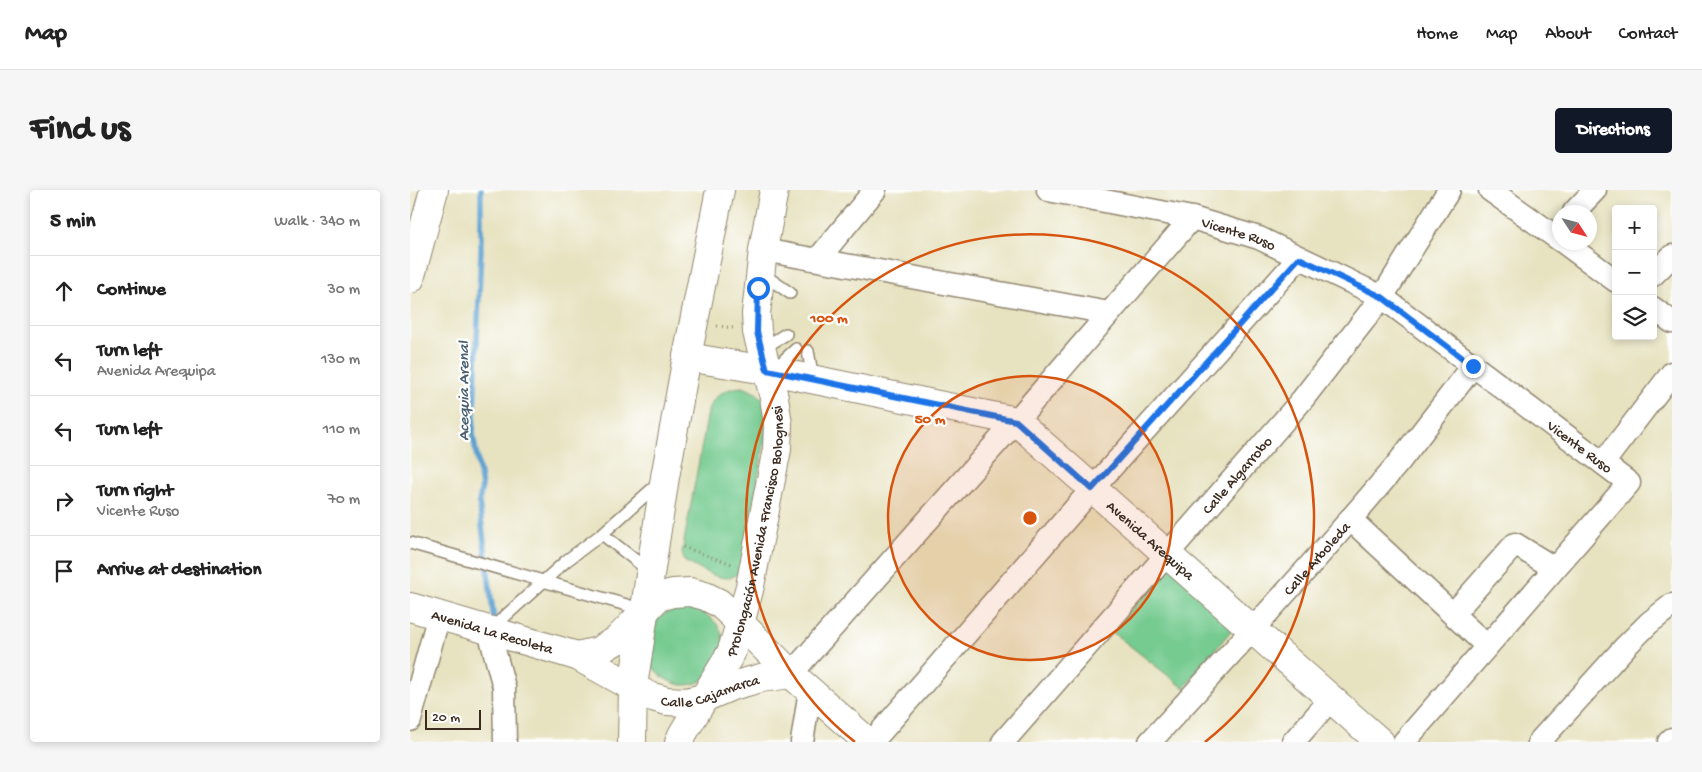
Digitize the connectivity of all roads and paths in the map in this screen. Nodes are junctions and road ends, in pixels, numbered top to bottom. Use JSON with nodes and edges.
{"nodes":[{"id":1,"x":434,"y":190,"type":"edge"},
{"id":2,"x":720,"y":190,"type":"edge"},
{"id":3,"x":774,"y":190,"type":"edge"},
{"id":4,"x":875,"y":190,"type":"edge"},
{"id":5,"x":1048,"y":190,"type":"edge"},
{"id":6,"x":1449,"y":190,"type":"edge"},
{"id":7,"x":1490,"y":190,"type":"edge"},
{"id":8,"x":1595,"y":190,"type":"edge"},
{"id":9,"x":1581,"y":205,"type":"edge"},
{"id":10,"x":1192,"y":218,"type":"junction"},
{"id":11,"x":1552,"y":232,"type":"edge"},
{"id":12,"x":1576,"y":250,"type":"edge"},
{"id":13,"x":1672,"y":256,"type":"edge"},
{"id":14,"x":1299,"y":258,"type":"junction"},
{"id":15,"x":818,"y":260,"type":"junction"},
{"id":16,"x":762,"y":261,"type":"junction"},
{"id":17,"x":1657,"y":272,"type":"edge"},
{"id":18,"x":1612,"y":278,"type":"edge"},
{"id":19,"x":410,"y":279,"type":"edge"},
{"id":20,"x":790,"y":293,"type":"dead end"},
{"id":21,"x":1382,"y":297,"type":"junction"},
{"id":22,"x":1657,"y":311,"type":"edge"},
{"id":23,"x":1109,"y":313,"type":"junction"},
{"id":24,"x":694,"y":322,"type":"junction"},
{"id":25,"x":1672,"y":322,"type":"edge"},
{"id":26,"x":786,"y":334,"type":"dead end"},
{"id":27,"x":764,"y":355,"type":"junction"},
{"id":28,"x":687,"y":357,"type":"junction"},
{"id":29,"x":1473,"y":366,"type":"junction"},
{"id":30,"x":1672,"y":373,"type":"edge"},
{"id":31,"x":813,"y":379,"type":"junction"},
{"id":32,"x":1016,"y":421,"type":"junction"},
{"id":33,"x":1603,"y":463,"type":"junction"},
{"id":34,"x":665,"y":478,"type":"junction"},
{"id":35,"x":1092,"y":489,"type":"junction"},
{"id":36,"x":1350,"y":519,"type":"junction"},
{"id":37,"x":602,"y":534,"type":"junction"},
{"id":38,"x":410,"y":543,"type":"edge"},
{"id":39,"x":683,"y":547,"type":"dead end"},
{"id":40,"x":1167,"y":554,"type":"junction"},
{"id":41,"x":734,"y":564,"type":"dead end"},
{"id":42,"x":1554,"y":568,"type":"junction"},
{"id":43,"x":650,"y":572,"type":"junction"},
{"id":44,"x":543,"y":582,"type":"junction"},
{"id":45,"x":1672,"y":605,"type":"edge"},
{"id":46,"x":410,"y":607,"type":"edge"},
{"id":47,"x":644,"y":610,"type":"junction"},
{"id":48,"x":1452,"y":614,"type":"junction"},
{"id":49,"x":438,"y":615,"type":"junction"},
{"id":50,"x":740,"y":624,"type":"junction"},
{"id":51,"x":1252,"y":629,"type":"junction"},
{"id":52,"x":489,"y":631,"type":"junction"},
{"id":53,"x":1487,"y":646,"type":"junction"},
{"id":54,"x":577,"y":656,"type":"junction"},
{"id":55,"x":800,"y":682,"type":"junction"},
{"id":56,"x":633,"y":686,"type":"junction"},
{"id":57,"x":704,"y":698,"type":"junction"},
{"id":58,"x":1331,"y":699,"type":"junction"},
{"id":59,"x":410,"y":720,"type":"edge"},
{"id":60,"x":1672,"y":739,"type":"edge"},
{"id":61,"x":505,"y":742,"type":"edge"},
{"id":62,"x":632,"y":742,"type":"edge"},
{"id":63,"x":679,"y":742,"type":"edge"},
{"id":64,"x":802,"y":742,"type":"edge"},
{"id":65,"x":868,"y":742,"type":"edge"},
{"id":66,"x":872,"y":742,"type":"edge"},
{"id":67,"x":1003,"y":742,"type":"edge"},
{"id":68,"x":1150,"y":742,"type":"edge"},
{"id":69,"x":1293,"y":742,"type":"edge"},
{"id":70,"x":1380,"y":742,"type":"edge"},
{"id":71,"x":1404,"y":742,"type":"edge"},
{"id":72,"x":1539,"y":742,"type":"edge"},
{"id":73,"x":1669,"y":742,"type":"edge"}],
"edges":[{"from":1,"to":19,"type":"main road"},
{"from":2,"to":24,"type":"main road"},
{"from":3,"to":16,"type":"main road","name":"Prolongación Avenida Francisco Bolognesi"},
{"from":4,"to":15,"type":"street"},
{"from":5,"to":10,"type":"street","name":"Vicente Ruso"},
{"from":6,"to":21,"type":"street","name":"Calle Algarrobo"},
{"from":7,"to":11,"type":"street"},
{"from":8,"to":9,"type":"street"},
{"from":10,"to":14,"type":"street","name":"Vicente Ruso"},
{"from":10,"to":23,"type":"street"},
{"from":12,"to":18,"type":"street"},
{"from":13,"to":17,"type":"street"},
{"from":14,"to":21,"type":"street","name":"Vicente Ruso"},
{"from":14,"to":35,"type":"street"},
{"from":15,"to":16,"type":"street"},
{"from":15,"to":23,"type":"street"},
{"from":16,"to":20,"type":"lane"},
{"from":16,"to":27,"type":"main road","name":"Prolongación Avenida Francisco Bolognesi"},
{"from":21,"to":29,"type":"street","name":"Vicente Ruso"},
{"from":21,"to":40,"type":"street","name":"Calle Algarrobo"},
{"from":22,"to":25,"type":"street"},
{"from":23,"to":32,"type":"street"},
{"from":24,"to":27,"type":"path"},
{"from":24,"to":28,"type":"main road"},
{"from":26,"to":27,"type":"lane"},
{"from":27,"to":28,"type":"main road"},
{"from":27,"to":31,"type":"main road"},
{"from":27,"to":31,"type":"lane"},
{"from":27,"to":50,"type":"main road","name":"Prolongación Avenida Francisco Bolognesi"},
{"from":28,"to":34,"type":"main road"},
{"from":29,"to":33,"type":"street","name":"Vicente Ruso"},
{"from":29,"to":36,"type":"street","name":"Calle Arboleda"},
{"from":30,"to":33,"type":"street"},
{"from":31,"to":32,"type":"main road"},
{"from":32,"to":35,"type":"main road","name":"Avenida Arequipa"},
{"from":32,"to":55,"type":"street"},
{"from":33,"to":42,"type":"street","name":"Vicente Ruso"},
{"from":34,"to":37,"type":"lane"},
{"from":34,"to":43,"type":"main road"},
{"from":35,"to":40,"type":"main road","name":"Avenida Arequipa"},
{"from":35,"to":66,"type":"street"},
{"from":36,"to":48,"type":"street"},
{"from":36,"to":51,"type":"street","name":"Calle Arboleda"},
{"from":37,"to":43,"type":"lane"},
{"from":37,"to":44,"type":"lane"},
{"from":38,"to":44,"type":"lane"},
{"from":39,"to":41,"type":"path"},
{"from":40,"to":51,"type":"main road","name":"Avenida Arequipa"},
{"from":40,"to":67,"type":"street","name":"Calle Algarrobo"},
{"from":42,"to":48,"type":"street"},
{"from":42,"to":53,"type":"street"},
{"from":43,"to":47,"type":"main road"},
{"from":44,"to":47,"type":"lane"},
{"from":44,"to":52,"type":"lane"},
{"from":45,"to":72,"type":"street"},
{"from":46,"to":49,"type":"main road","name":"Avenida La Recoleta"},
{"from":47,"to":50,"type":"main road","name":"Calle Cajamarca"},
{"from":47,"to":54,"type":"main road"},
{"from":47,"to":56,"type":"main road"},
{"from":48,"to":53,"type":"street"},
{"from":49,"to":52,"type":"main road","name":"Avenida La Recoleta"},
{"from":49,"to":59,"type":"street"},
{"from":50,"to":55,"type":"main road","name":"Calle Cajamarca"},
{"from":50,"to":57,"type":"main road","name":"Prolongación Avenida Francisco Bolognesi"},
{"from":51,"to":58,"type":"main road","name":"Avenida Arequipa"},
{"from":51,"to":68,"type":"street","name":"Calle Arboleda"},
{"from":52,"to":54,"type":"main road","name":"Avenida La Recoleta"},
{"from":52,"to":61,"type":"street"},
{"from":53,"to":71,"type":"street"},
{"from":54,"to":56,"type":"main road","name":"Avenida La Recoleta"},
{"from":55,"to":57,"type":"main road","name":"Calle Cajamarca"},
{"from":55,"to":64,"type":"street"},
{"from":55,"to":65,"type":"main road","name":"Calle Cajamarca"},
{"from":56,"to":57,"type":"main road","name":"Calle Cajamarca"},
{"from":56,"to":62,"type":"main road"},
{"from":57,"to":63,"type":"main road","name":"Prolongación Avenida Francisco Bolognesi"},
{"from":58,"to":69,"type":"street"},
{"from":58,"to":70,"type":"main road","name":"Avenida Arequipa"},
{"from":60,"to":73,"type":"street"}]}
